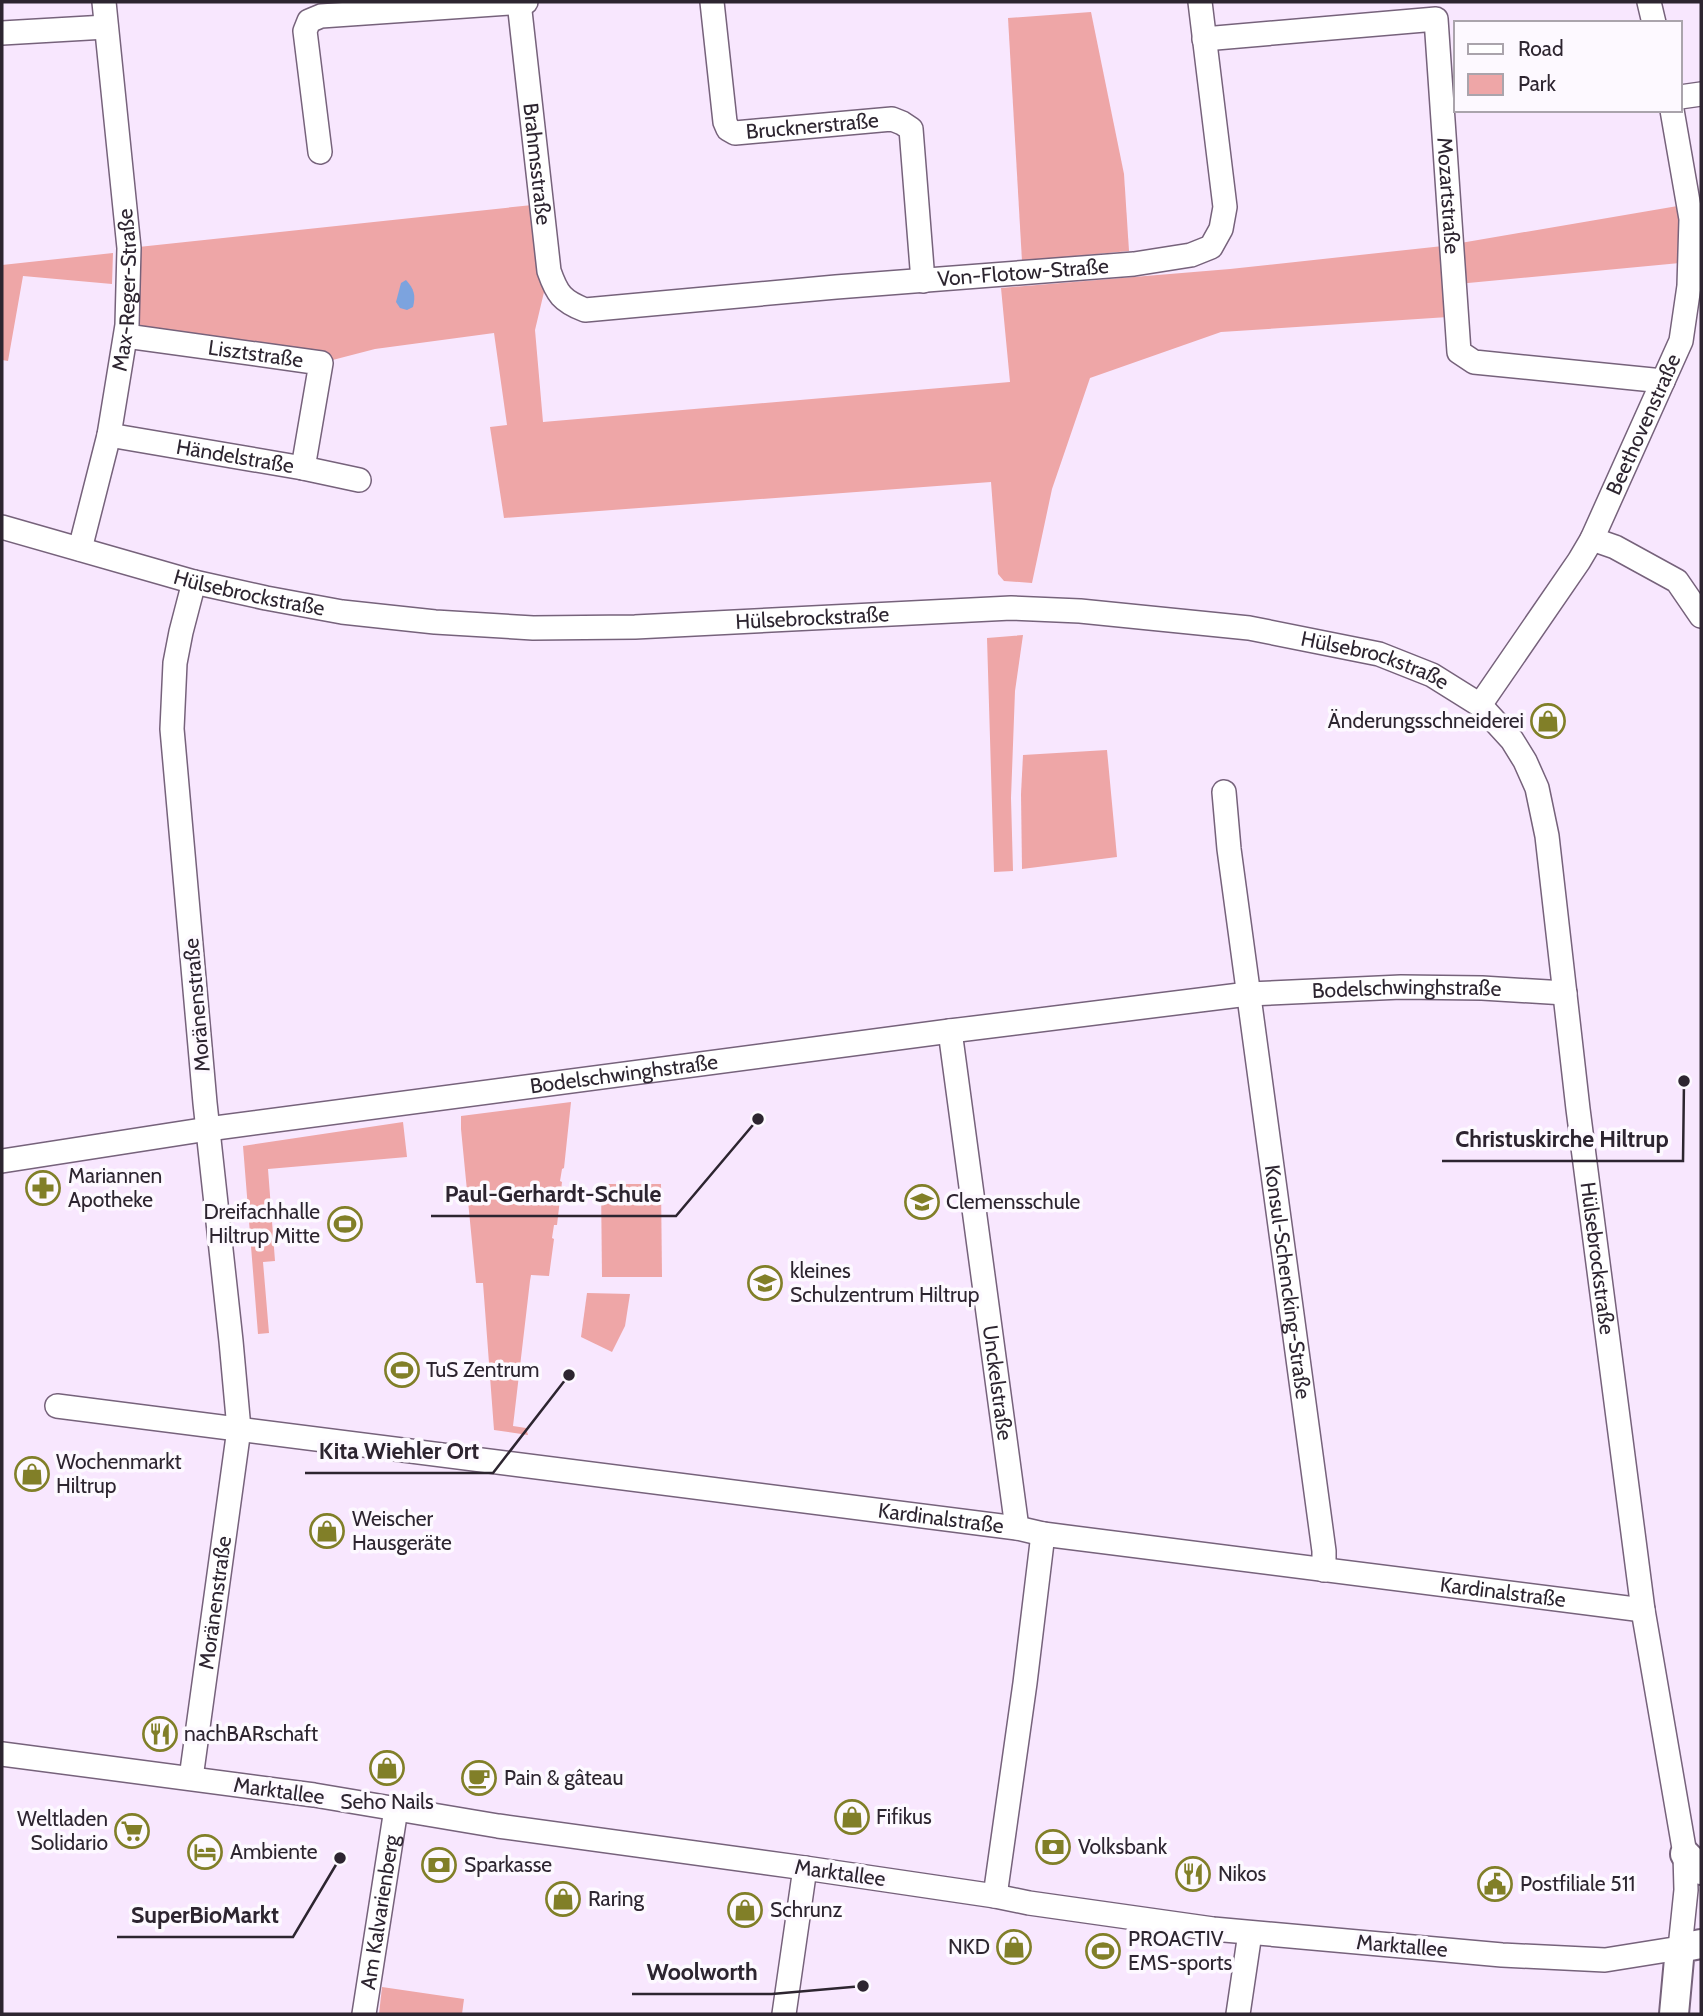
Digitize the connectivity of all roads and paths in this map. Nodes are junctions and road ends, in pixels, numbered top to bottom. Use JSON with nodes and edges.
{"nodes":[{"id":1,"x":104,"y":2,"type":"edge"},
{"id":2,"x":519,"y":2,"type":"edge"},
{"id":3,"x":526,"y":2,"type":"edge"},
{"id":4,"x":712,"y":2,"type":"edge"},
{"id":5,"x":1200,"y":2,"type":"edge"},
{"id":6,"x":1649,"y":2,"type":"edge"},
{"id":7,"x":1654,"y":21,"type":"edge"},
{"id":8,"x":106,"y":27,"type":"junction"},
{"id":9,"x":2,"y":33,"type":"edge"},
{"id":10,"x":1205,"y":39,"type":"junction"},
{"id":11,"x":1701,"y":94,"type":"edge"},
{"id":12,"x":1682,"y":97,"type":"edge"},
{"id":13,"x":1672,"y":112,"type":"edge"},
{"id":14,"x":320,"y":152,"type":"dead end"},
{"id":15,"x":923,"y":281,"type":"junction"},
{"id":16,"x":585,"y":310,"type":"joint"},
{"id":17,"x":126,"y":336,"type":"junction"},
{"id":18,"x":1691,"y":343,"type":"edge"},
{"id":19,"x":1663,"y":381,"type":"junction"},
{"id":20,"x":109,"y":435,"type":"junction"},
{"id":21,"x":303,"y":468,"type":"junction"},
{"id":22,"x":359,"y":480,"type":"dead end"},
{"id":23,"x":2,"y":527,"type":"edge"},
{"id":24,"x":1592,"y":539,"type":"junction"},
{"id":25,"x":80,"y":549,"type":"junction"},
{"id":26,"x":194,"y":582,"type":"junction"},
{"id":27,"x":1701,"y":616,"type":"edge"},
{"id":28,"x":1480,"y":705,"type":"junction"},
{"id":29,"x":1224,"y":792,"type":"dead end"},
{"id":30,"x":1565,"y":993,"type":"junction"},
{"id":31,"x":1248,"y":994,"type":"junction"},
{"id":32,"x":950,"y":1031,"type":"junction"},
{"id":33,"x":208,"y":1129,"type":"junction"},
{"id":34,"x":2,"y":1161,"type":"edge"},
{"id":35,"x":57,"y":1406,"type":"dead end"},
{"id":36,"x":239,"y":1429,"type":"junction"},
{"id":37,"x":1017,"y":1528,"type":"junction"},
{"id":38,"x":1043,"y":1534,"type":"junction"},
{"id":39,"x":1324,"y":1570,"type":"junction"},
{"id":40,"x":1643,"y":1610,"type":"junction"},
{"id":41,"x":2,"y":1754,"type":"edge"},
{"id":42,"x":191,"y":1778,"type":"junction"},
{"id":43,"x":396,"y":1809,"type":"junction"},
{"id":44,"x":1693,"y":1862,"type":"edge"},
{"id":45,"x":805,"y":1868,"type":"junction"},
{"id":46,"x":995,"y":1896,"type":"junction"},
{"id":47,"x":1250,"y":1933,"type":"junction"},
{"id":48,"x":1690,"y":1946,"type":"edge"},
{"id":49,"x":364,"y":2014,"type":"edge"},
{"id":50,"x":784,"y":2014,"type":"edge"},
{"id":51,"x":1238,"y":2014,"type":"edge"},
{"id":52,"x":1674,"y":2014,"type":"edge"}],
"edges":[{"from":1,"to":8,"type":"street","name":"Max-Reger-Straße"},
{"from":2,"to":3,"type":"street"},
{"from":2,"to":14,"type":"street"},
{"from":2,"to":16,"type":"street","name":"Brahmsstraße"},
{"from":4,"to":15,"type":"street","name":"Brucknerstraße"},
{"from":5,"to":10,"type":"street","name":"Von-Flotow-Straße"},
{"from":6,"to":7,"type":"street"},
{"from":8,"to":9,"type":"street"},
{"from":8,"to":17,"type":"street","name":"Max-Reger-Straße"},
{"from":10,"to":15,"type":"street","name":"Von-Flotow-Straße"},
{"from":10,"to":19,"type":"street","name":"Mozartstraße"},
{"from":11,"to":12,"type":"street"},
{"from":13,"to":18,"type":"street","name":"Beethovenstraße"},
{"from":15,"to":16,"type":"street","name":"Von-Flotow-Straße"},
{"from":17,"to":20,"type":"street","name":"Max-Reger-Straße"},
{"from":17,"to":21,"type":"street","name":"Lisztstraße"},
{"from":18,"to":19,"type":"street","name":"Beethovenstraße"},
{"from":19,"to":24,"type":"street","name":"Beethovenstraße"},
{"from":20,"to":21,"type":"street","name":"Händelstraße"},
{"from":20,"to":25,"type":"street","name":"Max-Reger-Straße"},
{"from":21,"to":22,"type":"street","name":"Händelstraße"},
{"from":23,"to":25,"type":"street","name":"Hülsebrockstraße"},
{"from":24,"to":27,"type":"street"},
{"from":24,"to":28,"type":"street","name":"Beethovenstraße"},
{"from":25,"to":26,"type":"street","name":"Hülsebrockstraße"},
{"from":26,"to":28,"type":"street","name":"Hülsebrockstraße"},
{"from":26,"to":33,"type":"street","name":"Moränenstraße"},
{"from":28,"to":30,"type":"street","name":"Hülsebrockstraße"},
{"from":29,"to":31,"type":"street"},
{"from":30,"to":31,"type":"street","name":"Bodelschwinghstraße"},
{"from":30,"to":40,"type":"street","name":"Hülsebrockstraße"},
{"from":31,"to":32,"type":"street","name":"Bodelschwinghstraße"},
{"from":31,"to":39,"type":"street","name":"Konsul-Schencking-Straße"},
{"from":32,"to":33,"type":"street","name":"Bodelschwinghstraße"},
{"from":32,"to":37,"type":"street","name":"Unckelstraße"},
{"from":33,"to":34,"type":"street","name":"Bodelschwinghstraße"},
{"from":33,"to":36,"type":"street","name":"Moränenstraße"},
{"from":35,"to":36,"type":"street"},
{"from":36,"to":37,"type":"street","name":"Kardinalstraße"},
{"from":36,"to":42,"type":"street","name":"Moränenstraße"},
{"from":37,"to":38,"type":"street","name":"Kardinalstraße"},
{"from":38,"to":39,"type":"street","name":"Kardinalstraße"},
{"from":38,"to":46,"type":"street"},
{"from":39,"to":40,"type":"street","name":"Kardinalstraße"},
{"from":40,"to":44,"type":"street","name":"Hülsebrockstraße"},
{"from":41,"to":42,"type":"street","name":"Marktallee"},
{"from":42,"to":43,"type":"street","name":"Marktallee"},
{"from":43,"to":45,"type":"street","name":"Marktallee"},
{"from":43,"to":49,"type":"street","name":"Am Kalvarienberg"},
{"from":44,"to":48,"type":"street","name":"Hülsebrockstraße"},
{"from":45,"to":46,"type":"street","name":"Marktallee"},
{"from":45,"to":50,"type":"street"},
{"from":46,"to":47,"type":"street","name":"Marktallee"},
{"from":47,"to":48,"type":"street","name":"Marktallee"},
{"from":47,"to":51,"type":"street"},
{"from":48,"to":52,"type":"main road"}]}
